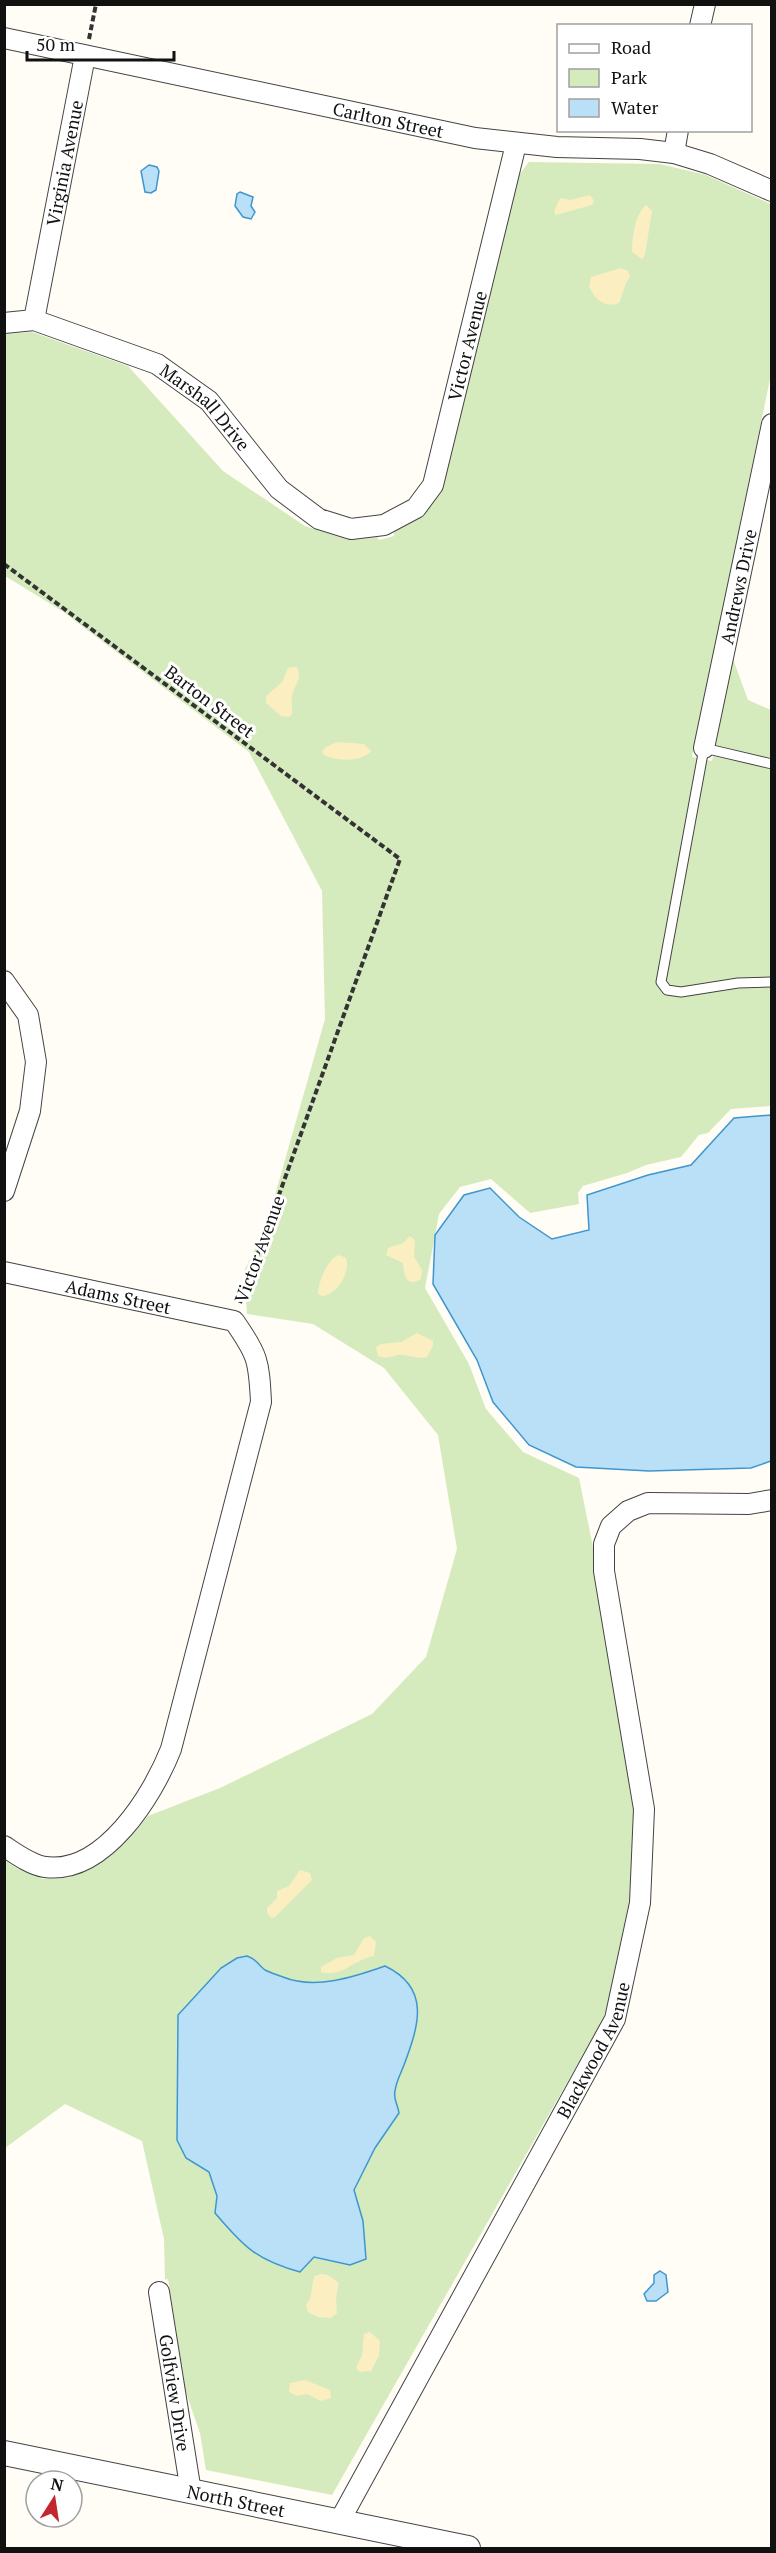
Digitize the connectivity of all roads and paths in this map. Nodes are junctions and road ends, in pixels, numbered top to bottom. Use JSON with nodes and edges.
{"nodes":[{"id":1,"x":96,"y":4,"type":"edge"},
{"id":2,"x":705,"y":4,"type":"edge"},
{"id":3,"x":700,"y":24,"type":"edge"},
{"id":4,"x":4,"y":38,"type":"edge"},
{"id":5,"x":85,"y":56,"type":"junction"},
{"id":6,"x":678,"y":132,"type":"edge"},
{"id":7,"x":516,"y":144,"type":"junction"},
{"id":8,"x":674,"y":153,"type":"junction"},
{"id":9,"x":771,"y":191,"type":"edge"},
{"id":10,"x":34,"y":320,"type":"junction"},
{"id":11,"x":4,"y":323,"type":"edge"},
{"id":12,"x":771,"y":424,"type":"edge"},
{"id":13,"x":384,"y":525,"type":"joint"},
{"id":14,"x":4,"y":564,"type":"edge"},
{"id":15,"x":704,"y":748,"type":"junction"},
{"id":16,"x":771,"y":764,"type":"edge"},
{"id":17,"x":400,"y":859,"type":"joint"},
{"id":18,"x":4,"y":981,"type":"edge"},
{"id":19,"x":771,"y":982,"type":"edge"},
{"id":20,"x":4,"y":1191,"type":"edge"},
{"id":21,"x":4,"y":1272,"type":"edge"},
{"id":22,"x":234,"y":1321,"type":"junction"},
{"id":23,"x":771,"y":1500,"type":"edge"},
{"id":24,"x":4,"y":1846,"type":"edge"},
{"id":25,"x":159,"y":2292,"type":"dead end"},
{"id":26,"x":4,"y":2453,"type":"edge"},
{"id":27,"x":191,"y":2492,"type":"junction"},
{"id":28,"x":339,"y":2522,"type":"junction"},
{"id":29,"x":468,"y":2548,"type":"edge"}],
"edges":[{"from":1,"to":5,"type":"path"},
{"from":2,"to":3,"type":"street"},
{"from":4,"to":5,"type":"street","name":"Carlton Street"},
{"from":5,"to":7,"type":"street","name":"Carlton Street"},
{"from":5,"to":10,"type":"street","name":"Virginia Avenue"},
{"from":6,"to":8,"type":"street"},
{"from":7,"to":8,"type":"street","name":"Carlton Street"},
{"from":7,"to":13,"type":"street","name":"Victor Avenue"},
{"from":8,"to":9,"type":"street","name":"Carlton Street"},
{"from":10,"to":11,"type":"street","name":"Marshall Drive"},
{"from":10,"to":13,"type":"street","name":"Marshall Drive"},
{"from":12,"to":15,"type":"street","name":"Andrews Drive"},
{"from":14,"to":17,"type":"path","name":"Barton Street"},
{"from":15,"to":16,"type":"lane"},
{"from":15,"to":19,"type":"lane"},
{"from":17,"to":22,"type":"path","name":"Victor Avenue"},
{"from":18,"to":20,"type":"street"},
{"from":21,"to":22,"type":"street","name":"Adams Street"},
{"from":22,"to":24,"type":"street","name":"Victor Avenue"},
{"from":23,"to":28,"type":"street","name":"Blackwood Avenue"},
{"from":25,"to":27,"type":"street","name":"Golfview Drive"},
{"from":26,"to":27,"type":"street","name":"North Street"},
{"from":27,"to":28,"type":"street","name":"North Street"},
{"from":28,"to":29,"type":"street","name":"North Street"}]}
